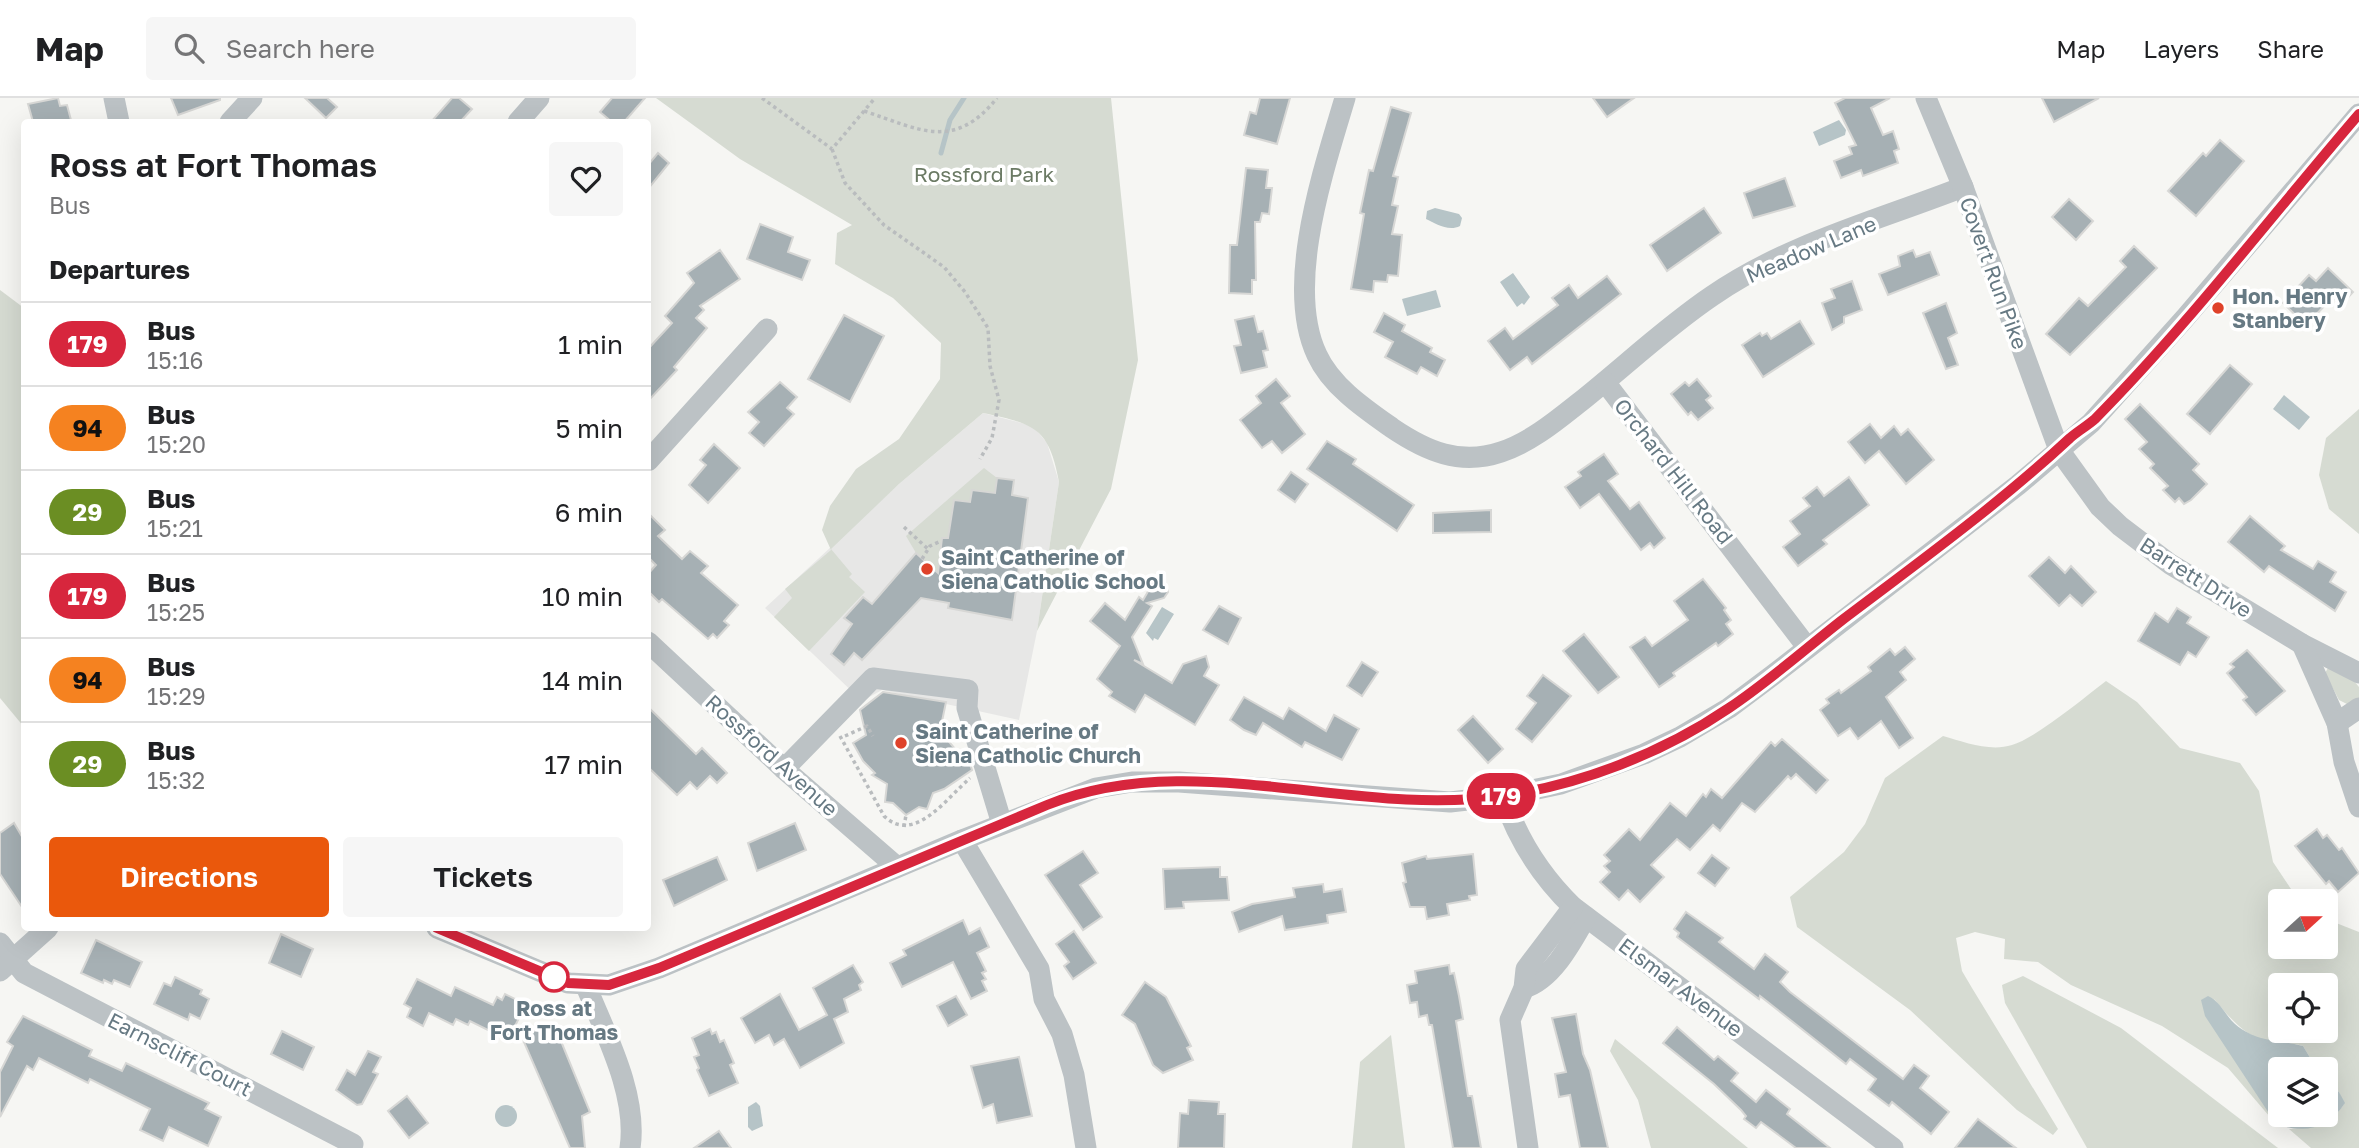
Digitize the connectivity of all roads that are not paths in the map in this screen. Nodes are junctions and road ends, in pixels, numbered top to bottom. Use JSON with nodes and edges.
{"nodes":[{"id":1,"x":114,"y":98,"type":"edge"},
{"id":2,"x":252,"y":98,"type":"edge"},
{"id":3,"x":539,"y":98,"type":"edge"},
{"id":4,"x":1345,"y":98,"type":"edge"},
{"id":5,"x":1926,"y":98,"type":"edge"},
{"id":6,"x":2359,"y":114,"type":"edge"},
{"id":7,"x":118,"y":119,"type":"edge"},
{"id":8,"x":233,"y":119,"type":"edge"},
{"id":9,"x":521,"y":119,"type":"edge"},
{"id":10,"x":1963,"y":187,"type":"junction"},
{"id":11,"x":767,"y":329,"type":"dead end"},
{"id":12,"x":1605,"y":382,"type":"junction"},
{"id":13,"x":2059,"y":450,"type":"junction"},
{"id":14,"x":651,"y":458,"type":"edge"},
{"id":15,"x":2302,"y":644,"type":"junction"},
{"id":16,"x":651,"y":645,"type":"edge"},
{"id":17,"x":1807,"y":647,"type":"junction"},
{"id":18,"x":2359,"y":673,"type":"edge"},
{"id":19,"x":2359,"y":708,"type":"edge"},
{"id":20,"x":2337,"y":723,"type":"junction"},
{"id":21,"x":784,"y":769,"type":"junction"},
{"id":22,"x":1503,"y":796,"type":"junction"},
{"id":23,"x":2359,"y":807,"type":"edge"},
{"id":24,"x":1002,"y":824,"type":"junction"},
{"id":25,"x":962,"y":841,"type":"junction"},
{"id":26,"x":897,"y":867,"type":"junction"},
{"id":27,"x":1579,"y":912,"type":"junction"},
{"id":28,"x":44,"y":931,"type":"edge"},
{"id":29,"x":444,"y":931,"type":"edge"},
{"id":30,"x":4,"y":958,"type":"edge"},
{"id":31,"x":586,"y":986,"type":"junction"},
{"id":32,"x":353,"y":1144,"type":"dead end"},
{"id":33,"x":630,"y":1148,"type":"edge"},
{"id":34,"x":1086,"y":1148,"type":"edge"},
{"id":35,"x":1528,"y":1148,"type":"edge"},
{"id":36,"x":1893,"y":1148,"type":"edge"}],
"edges":[{"from":1,"to":7,"type":"street"},
{"from":2,"to":8,"type":"street"},
{"from":3,"to":9,"type":"street"},
{"from":4,"to":12,"type":"street","name":"Orchard Hill Road"},
{"from":5,"to":10,"type":"street","name":"Covert Run Pike"},
{"from":6,"to":13,"type":"street"},
{"from":10,"to":12,"type":"street","name":"Meadow Lane"},
{"from":10,"to":13,"type":"street","name":"Covert Run Pike"},
{"from":11,"to":14,"type":"street"},
{"from":12,"to":17,"type":"street","name":"Orchard Hill Road"},
{"from":13,"to":15,"type":"street","name":"Barrett Drive"},
{"from":13,"to":17,"type":"street"},
{"from":15,"to":18,"type":"street","name":"Barrett Drive"},
{"from":15,"to":20,"type":"street"},
{"from":16,"to":21,"type":"street","name":"Rossford Avenue"},
{"from":17,"to":22,"type":"street"},
{"from":19,"to":20,"type":"street"},
{"from":20,"to":23,"type":"street"},
{"from":21,"to":24,"type":"street"},
{"from":21,"to":26,"type":"street","name":"Rossford Avenue"},
{"from":22,"to":24,"type":"street"},
{"from":22,"to":27,"type":"street","name":"Elsmar Avenue"},
{"from":24,"to":25,"type":"street"},
{"from":25,"to":26,"type":"street"},
{"from":25,"to":34,"type":"street"},
{"from":26,"to":31,"type":"street"},
{"from":27,"to":35,"type":"street"},
{"from":27,"to":36,"type":"street","name":"Elsmar Avenue"},
{"from":28,"to":30,"type":"street"},
{"from":29,"to":31,"type":"street"},
{"from":30,"to":32,"type":"street","name":"Earnscliff Court"},
{"from":31,"to":33,"type":"street"}]}
